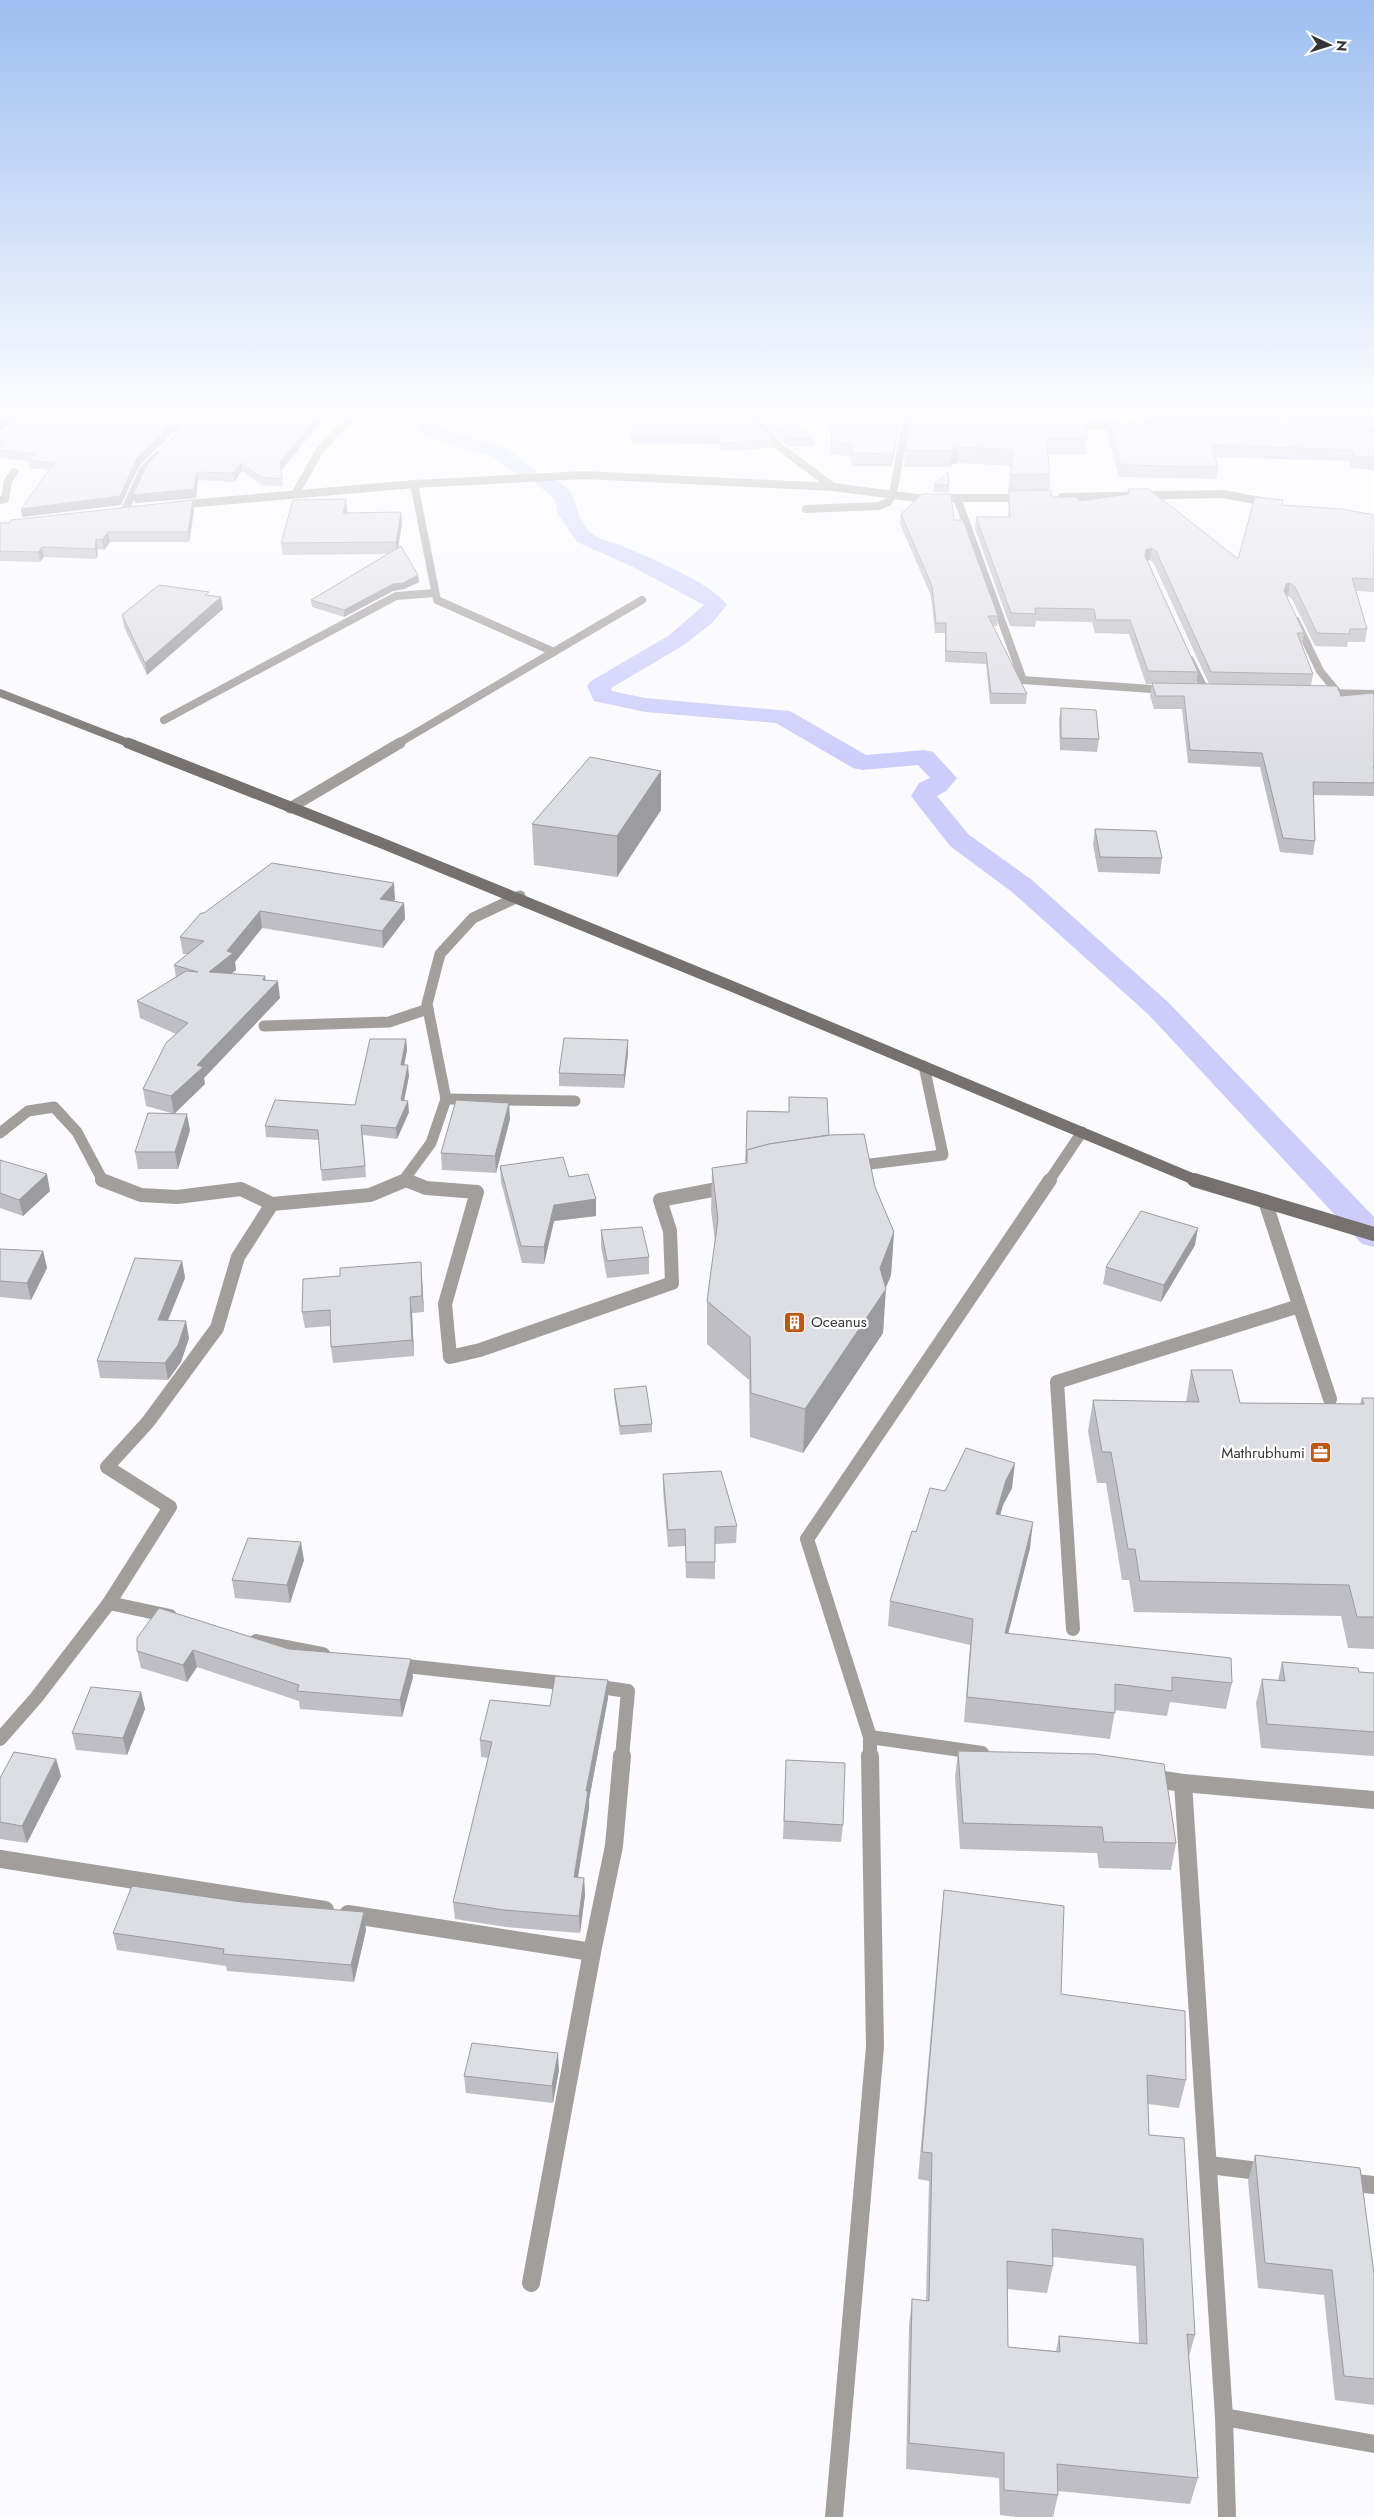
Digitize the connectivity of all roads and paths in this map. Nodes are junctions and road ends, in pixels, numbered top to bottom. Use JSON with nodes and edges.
{"nodes":[{"id":1,"x":423,"y":530,"type":"edge"},
{"id":2,"x":969,"y":530,"type":"edge"},
{"id":3,"x":435,"y":594,"type":"junction"},
{"id":4,"x":642,"y":600,"type":"dead end"},
{"id":5,"x":1291,"y":611,"type":"edge"},
{"id":6,"x":554,"y":652,"type":"junction"},
{"id":7,"x":1188,"y":655,"type":"edge"},
{"id":8,"x":1177,"y":691,"type":"edge"},
{"id":9,"x":1196,"y":691,"type":"edge"},
{"id":10,"x":1206,"y":692,"type":"junction"},
{"id":11,"x":1215,"y":692,"type":"edge"},
{"id":12,"x":0,"y":693,"type":"edge"},
{"id":13,"x":1310,"y":693,"type":"edge"},
{"id":14,"x":1338,"y":694,"type":"junction"},
{"id":15,"x":1374,"y":694,"type":"edge"},
{"id":16,"x":164,"y":720,"type":"dead end"},
{"id":17,"x":290,"y":808,"type":"junction"},
{"id":18,"x":518,"y":897,"type":"junction"},
{"id":19,"x":428,"y":1009,"type":"junction"},
{"id":20,"x":264,"y":1026,"type":"dead end"},
{"id":21,"x":924,"y":1066,"type":"junction"},
{"id":22,"x":446,"y":1099,"type":"junction"},
{"id":23,"x":575,"y":1101,"type":"dead end"},
{"id":24,"x":1082,"y":1132,"type":"junction"},
{"id":25,"x":0,"y":1133,"type":"edge"},
{"id":26,"x":840,"y":1168,"type":"edge"},
{"id":27,"x":406,"y":1180,"type":"junction"},
{"id":28,"x":736,"y":1185,"type":"edge"},
{"id":29,"x":1269,"y":1202,"type":"junction"},
{"id":30,"x":272,"y":1204,"type":"junction"},
{"id":31,"x":1374,"y":1234,"type":"edge"},
{"id":32,"x":1299,"y":1306,"type":"junction"},
{"id":33,"x":1330,"y":1399,"type":"dead end"},
{"id":34,"x":109,"y":1603,"type":"junction"},
{"id":35,"x":184,"y":1620,"type":"edge"},
{"id":36,"x":1072,"y":1629,"type":"dead end"},
{"id":37,"x":238,"y":1635,"type":"edge"},
{"id":38,"x":340,"y":1657,"type":"edge"},
{"id":39,"x":379,"y":1663,"type":"edge"},
{"id":40,"x":870,"y":1737,"type":"junction"},
{"id":41,"x":0,"y":1739,"type":"edge"},
{"id":42,"x":997,"y":1756,"type":"edge"},
{"id":43,"x":1134,"y":1776,"type":"edge"},
{"id":44,"x":1183,"y":1783,"type":"junction"},
{"id":45,"x":1374,"y":1800,"type":"edge"},
{"id":46,"x":0,"y":1859,"type":"edge"},
{"id":47,"x":592,"y":1952,"type":"junction"},
{"id":48,"x":1209,"y":2165,"type":"junction"},
{"id":49,"x":1287,"y":2174,"type":"edge"},
{"id":50,"x":1326,"y":2179,"type":"edge"},
{"id":51,"x":1374,"y":2185,"type":"edge"},
{"id":52,"x":531,"y":2282,"type":"dead end"},
{"id":53,"x":1224,"y":2417,"type":"junction"},
{"id":54,"x":1374,"y":2444,"type":"edge"},
{"id":55,"x":834,"y":2517,"type":"edge"},
{"id":56,"x":1227,"y":2517,"type":"edge"}],
"edges":[{"from":1,"to":3,"type":"street"},
{"from":2,"to":8,"type":"street"},
{"from":3,"to":6,"type":"street"},
{"from":3,"to":16,"type":"street"},
{"from":4,"to":6,"type":"street"},
{"from":5,"to":14,"type":"street"},
{"from":6,"to":17,"type":"street"},
{"from":7,"to":10,"type":"street"},
{"from":9,"to":10,"type":"street"},
{"from":10,"to":11,"type":"street"},
{"from":12,"to":17,"type":"main road"},
{"from":13,"to":14,"type":"street"},
{"from":14,"to":15,"type":"street"},
{"from":17,"to":18,"type":"main road"},
{"from":18,"to":19,"type":"street"},
{"from":18,"to":21,"type":"main road"},
{"from":19,"to":20,"type":"street"},
{"from":19,"to":22,"type":"street"},
{"from":21,"to":24,"type":"main road"},
{"from":21,"to":26,"type":"street"},
{"from":22,"to":23,"type":"street"},
{"from":22,"to":27,"type":"street"},
{"from":24,"to":29,"type":"main road"},
{"from":24,"to":40,"type":"street"},
{"from":25,"to":30,"type":"street"},
{"from":27,"to":28,"type":"street"},
{"from":27,"to":30,"type":"street"},
{"from":29,"to":31,"type":"main road"},
{"from":29,"to":32,"type":"street"},
{"from":30,"to":34,"type":"street"},
{"from":32,"to":33,"type":"street"},
{"from":32,"to":36,"type":"street"},
{"from":34,"to":35,"type":"street"},
{"from":34,"to":41,"type":"street"},
{"from":37,"to":38,"type":"street"},
{"from":39,"to":47,"type":"street"},
{"from":40,"to":42,"type":"street"},
{"from":40,"to":55,"type":"street"},
{"from":43,"to":44,"type":"street"},
{"from":44,"to":45,"type":"street"},
{"from":44,"to":48,"type":"street"},
{"from":46,"to":47,"type":"street"},
{"from":47,"to":52,"type":"street"},
{"from":48,"to":49,"type":"street"},
{"from":48,"to":53,"type":"street"},
{"from":50,"to":51,"type":"street"},
{"from":53,"to":54,"type":"street"},
{"from":53,"to":56,"type":"street"}]}
